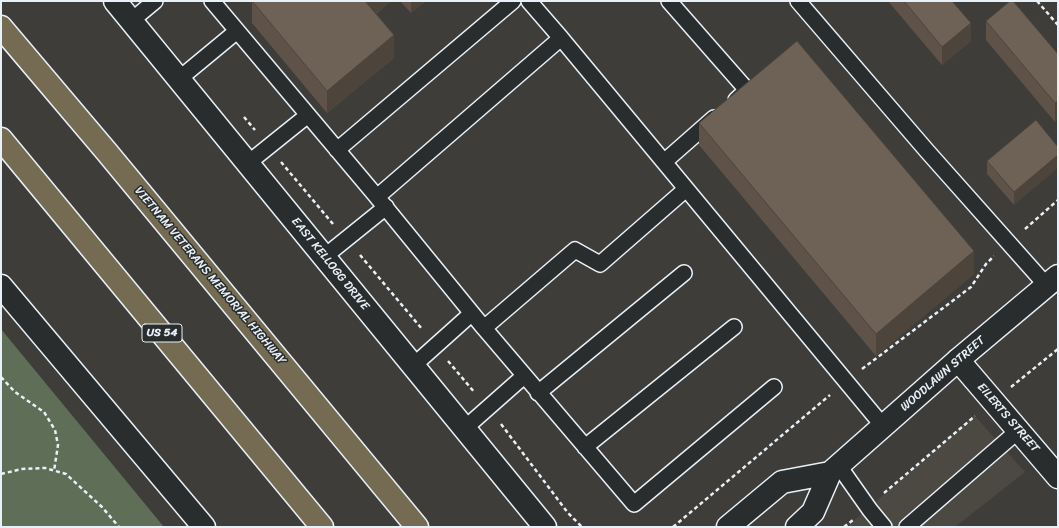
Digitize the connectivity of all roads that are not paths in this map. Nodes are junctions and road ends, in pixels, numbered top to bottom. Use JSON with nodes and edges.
{"nodes":[{"id":1,"x":115,"y":1,"type":"edge"},
{"id":2,"x":155,"y":1,"type":"edge"},
{"id":3,"x":212,"y":1,"type":"edge"},
{"id":4,"x":513,"y":1,"type":"edge"},
{"id":5,"x":529,"y":1,"type":"edge"},
{"id":6,"x":669,"y":1,"type":"edge"},
{"id":7,"x":798,"y":1,"type":"edge"},
{"id":8,"x":1,"y":15,"type":"edge"},
{"id":9,"x":131,"y":21,"type":"junction"},
{"id":10,"x":1,"y":27,"type":"edge"},
{"id":11,"x":237,"y":31,"type":"junction"},
{"id":12,"x":561,"y":38,"type":"junction"},
{"id":13,"x":179,"y":79,"type":"junction"},
{"id":14,"x":308,"y":115,"type":"junction"},
{"id":15,"x":1,"y":139,"type":"edge"},
{"id":16,"x":337,"y":150,"type":"junction"},
{"id":17,"x":106,"y":151,"type":"junction"},
{"id":18,"x":664,"y":162,"type":"junction"},
{"id":19,"x":247,"y":164,"type":"junction"},
{"id":20,"x":686,"y":189,"type":"junction"},
{"id":21,"x":381,"y":202,"type":"junction"},
{"id":22,"x":324,"y":257,"type":"junction"},
{"id":23,"x":684,"y":273,"type":"dead end"},
{"id":24,"x":1052,"y":281,"type":"edge"},
{"id":25,"x":1,"y":286,"type":"edge"},
{"id":26,"x":471,"y":314,"type":"junction"},
{"id":27,"x":484,"y":328,"type":"junction"},
{"id":28,"x":734,"y":328,"type":"dead end"},
{"id":29,"x":958,"y":360,"type":"junction"},
{"id":30,"x":413,"y":366,"type":"junction"},
{"id":31,"x":524,"y":376,"type":"junction"},
{"id":32,"x":774,"y":387,"type":"dead end"},
{"id":33,"x":538,"y":393,"type":"junction"},
{"id":34,"x":883,"y":426,"type":"junction"},
{"id":35,"x":464,"y":429,"type":"junction"},
{"id":36,"x":1019,"y":430,"type":"junction"},
{"id":37,"x":585,"y":447,"type":"junction"},
{"id":38,"x":835,"y":469,"type":"junction"},
{"id":39,"x":1058,"y":476,"type":"edge"},
{"id":40,"x":204,"y":527,"type":"edge"},
{"id":41,"x":322,"y":527,"type":"edge"},
{"id":42,"x":417,"y":527,"type":"edge"},
{"id":43,"x":545,"y":527,"type":"edge"},
{"id":44,"x":728,"y":527,"type":"edge"},
{"id":45,"x":796,"y":527,"type":"edge"},
{"id":46,"x":884,"y":527,"type":"edge"},
{"id":47,"x":908,"y":527,"type":"edge"}],
"edges":[{"from":1,"to":9,"type":"main road","name":"EAST KELLOGG DRIVE"},
{"from":2,"to":9,"type":"lane"},
{"from":3,"to":11,"type":"lane"},
{"from":4,"to":16,"type":"lane"},
{"from":5,"to":12,"type":"lane"},
{"from":6,"to":18,"type":"lane"},
{"from":7,"to":24,"type":"lane"},
{"from":8,"to":17,"type":"highway"},
{"from":9,"to":13,"type":"main road","name":"EAST KELLOGG DRIVE"},
{"from":10,"to":17,"type":"highway","name":"VIETNAM VETERANS MEMORIAL HIGHWAY"},
{"from":11,"to":13,"type":"lane"},
{"from":11,"to":14,"type":"lane"},
{"from":12,"to":18,"type":"lane"},
{"from":12,"to":21,"type":"lane"},
{"from":13,"to":19,"type":"main road","name":"EAST KELLOGG DRIVE"},
{"from":14,"to":16,"type":"lane"},
{"from":14,"to":19,"type":"lane"},
{"from":15,"to":41,"type":"highway","number":"US 54"},
{"from":16,"to":21,"type":"lane"},
{"from":17,"to":42,"type":"highway","name":"VIETNAM VETERANS MEMORIAL HIGHWAY"},
{"from":18,"to":20,"type":"lane"},
{"from":19,"to":22,"type":"main road","name":"EAST KELLOGG DRIVE"},
{"from":20,"to":27,"type":"lane"},
{"from":20,"to":34,"type":"lane"},
{"from":21,"to":22,"type":"lane"},
{"from":21,"to":26,"type":"lane"},
{"from":22,"to":30,"type":"main road","name":"EAST KELLOGG DRIVE"},
{"from":23,"to":33,"type":"lane"},
{"from":24,"to":29,"type":"main road","name":"WOODLAWN STREET"},
{"from":25,"to":40,"type":"main road"},
{"from":26,"to":27,"type":"lane"},
{"from":26,"to":30,"type":"lane"},
{"from":27,"to":31,"type":"lane"},
{"from":28,"to":37,"type":"lane"},
{"from":29,"to":34,"type":"main road","name":"WOODLAWN STREET"},
{"from":29,"to":36,"type":"main road","name":"EILERTS STREET"},
{"from":30,"to":35,"type":"main road","name":"EAST KELLOGG DRIVE"},
{"from":31,"to":33,"type":"lane"},
{"from":31,"to":35,"type":"lane"},
{"from":32,"to":37,"type":"lane"},
{"from":33,"to":37,"type":"lane"},
{"from":34,"to":38,"type":"main road","name":"WOODLAWN STREET"},
{"from":35,"to":43,"type":"main road","name":"EAST KELLOGG DRIVE"},
{"from":36,"to":39,"type":"main road","name":"EILERTS STREET"},
{"from":36,"to":47,"type":"lane"},
{"from":38,"to":44,"type":"main road"},
{"from":38,"to":45,"type":"main road","name":"WOODLAWN STREET"},
{"from":38,"to":46,"type":"lane"}]}
